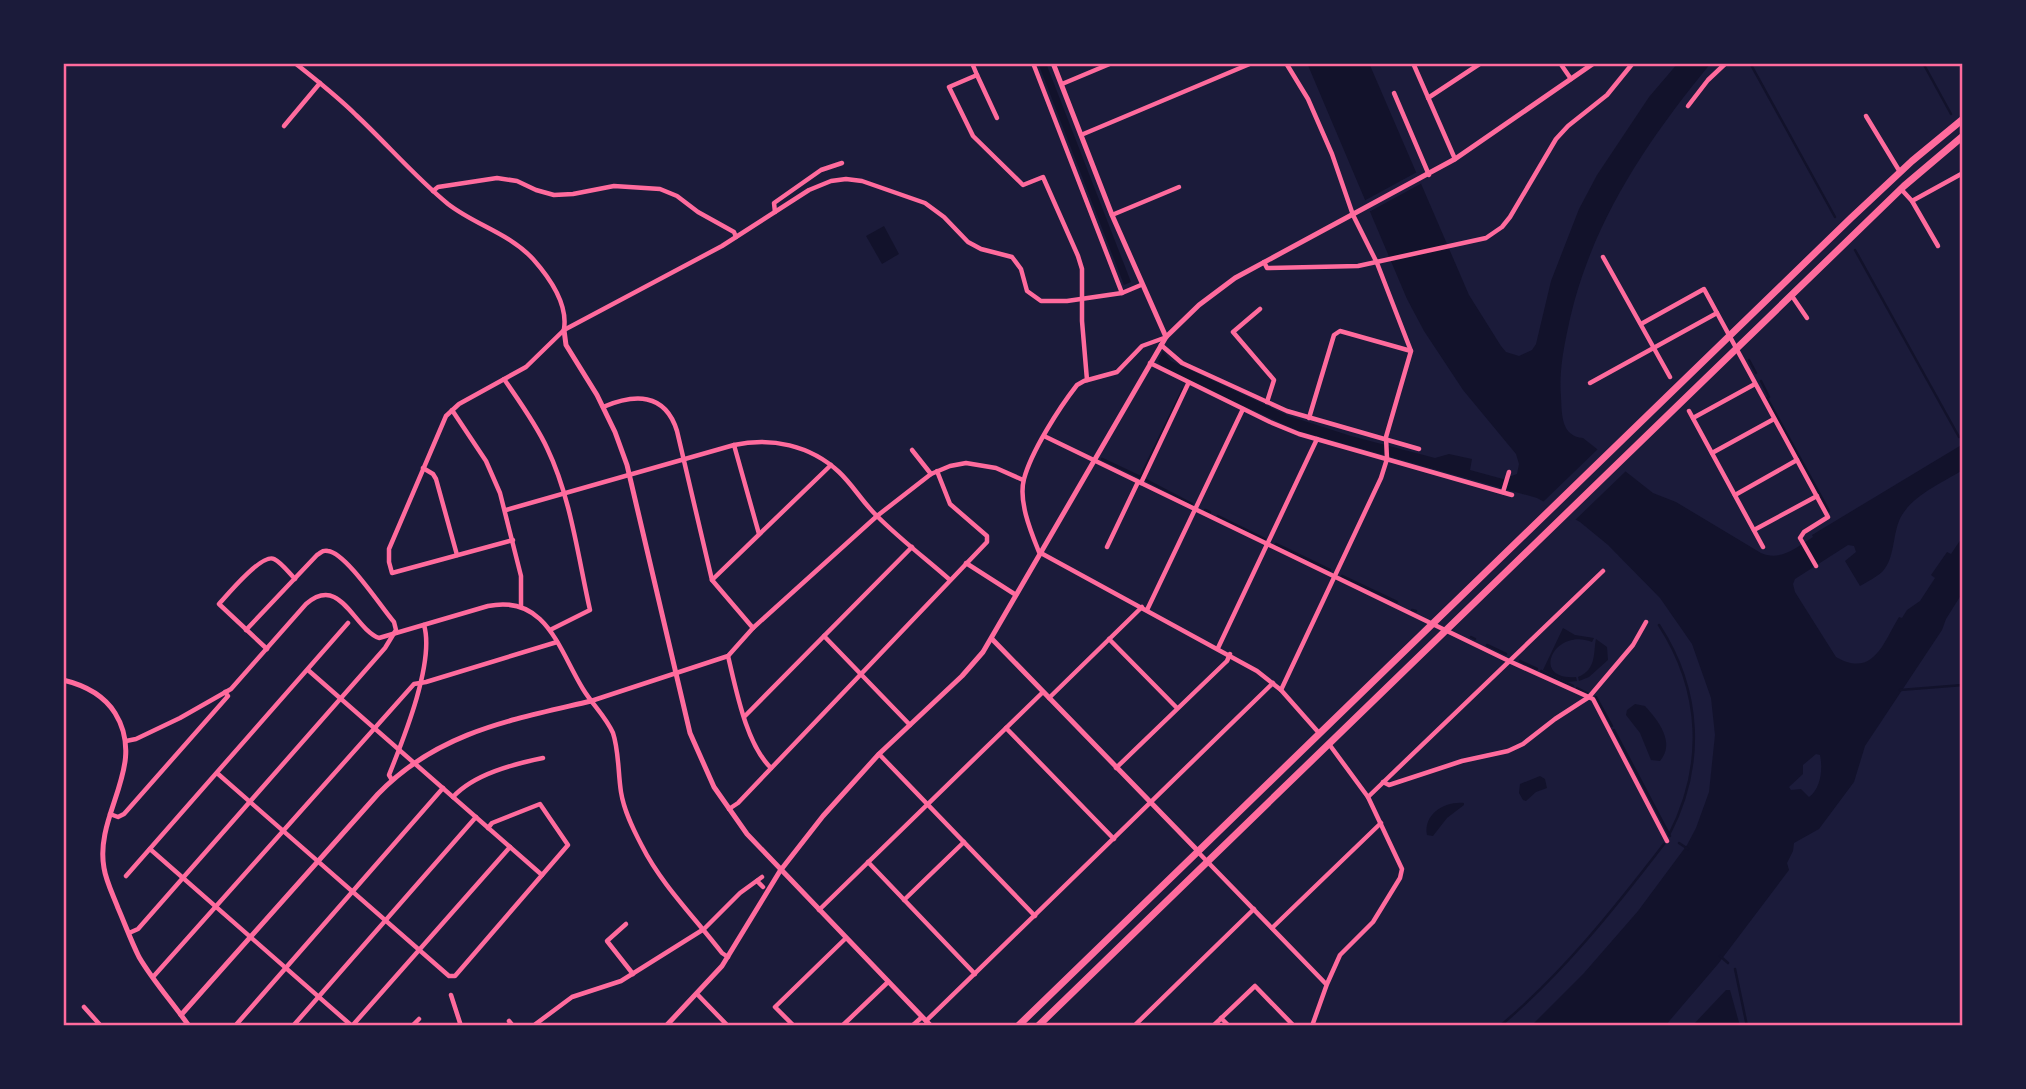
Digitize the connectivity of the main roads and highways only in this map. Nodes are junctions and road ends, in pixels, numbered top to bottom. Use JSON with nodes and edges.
{"nodes":[{"id":1,"x":1963,"y":120,"type":"edge"},
{"id":2,"x":1963,"y":136,"type":"edge"},
{"id":3,"x":1018,"y":1026,"type":"edge"},
{"id":4,"x":1038,"y":1026,"type":"edge"}],
"edges":[{"from":1,"to":3,"type":"main road"},
{"from":2,"to":4,"type":"main road"}]}
